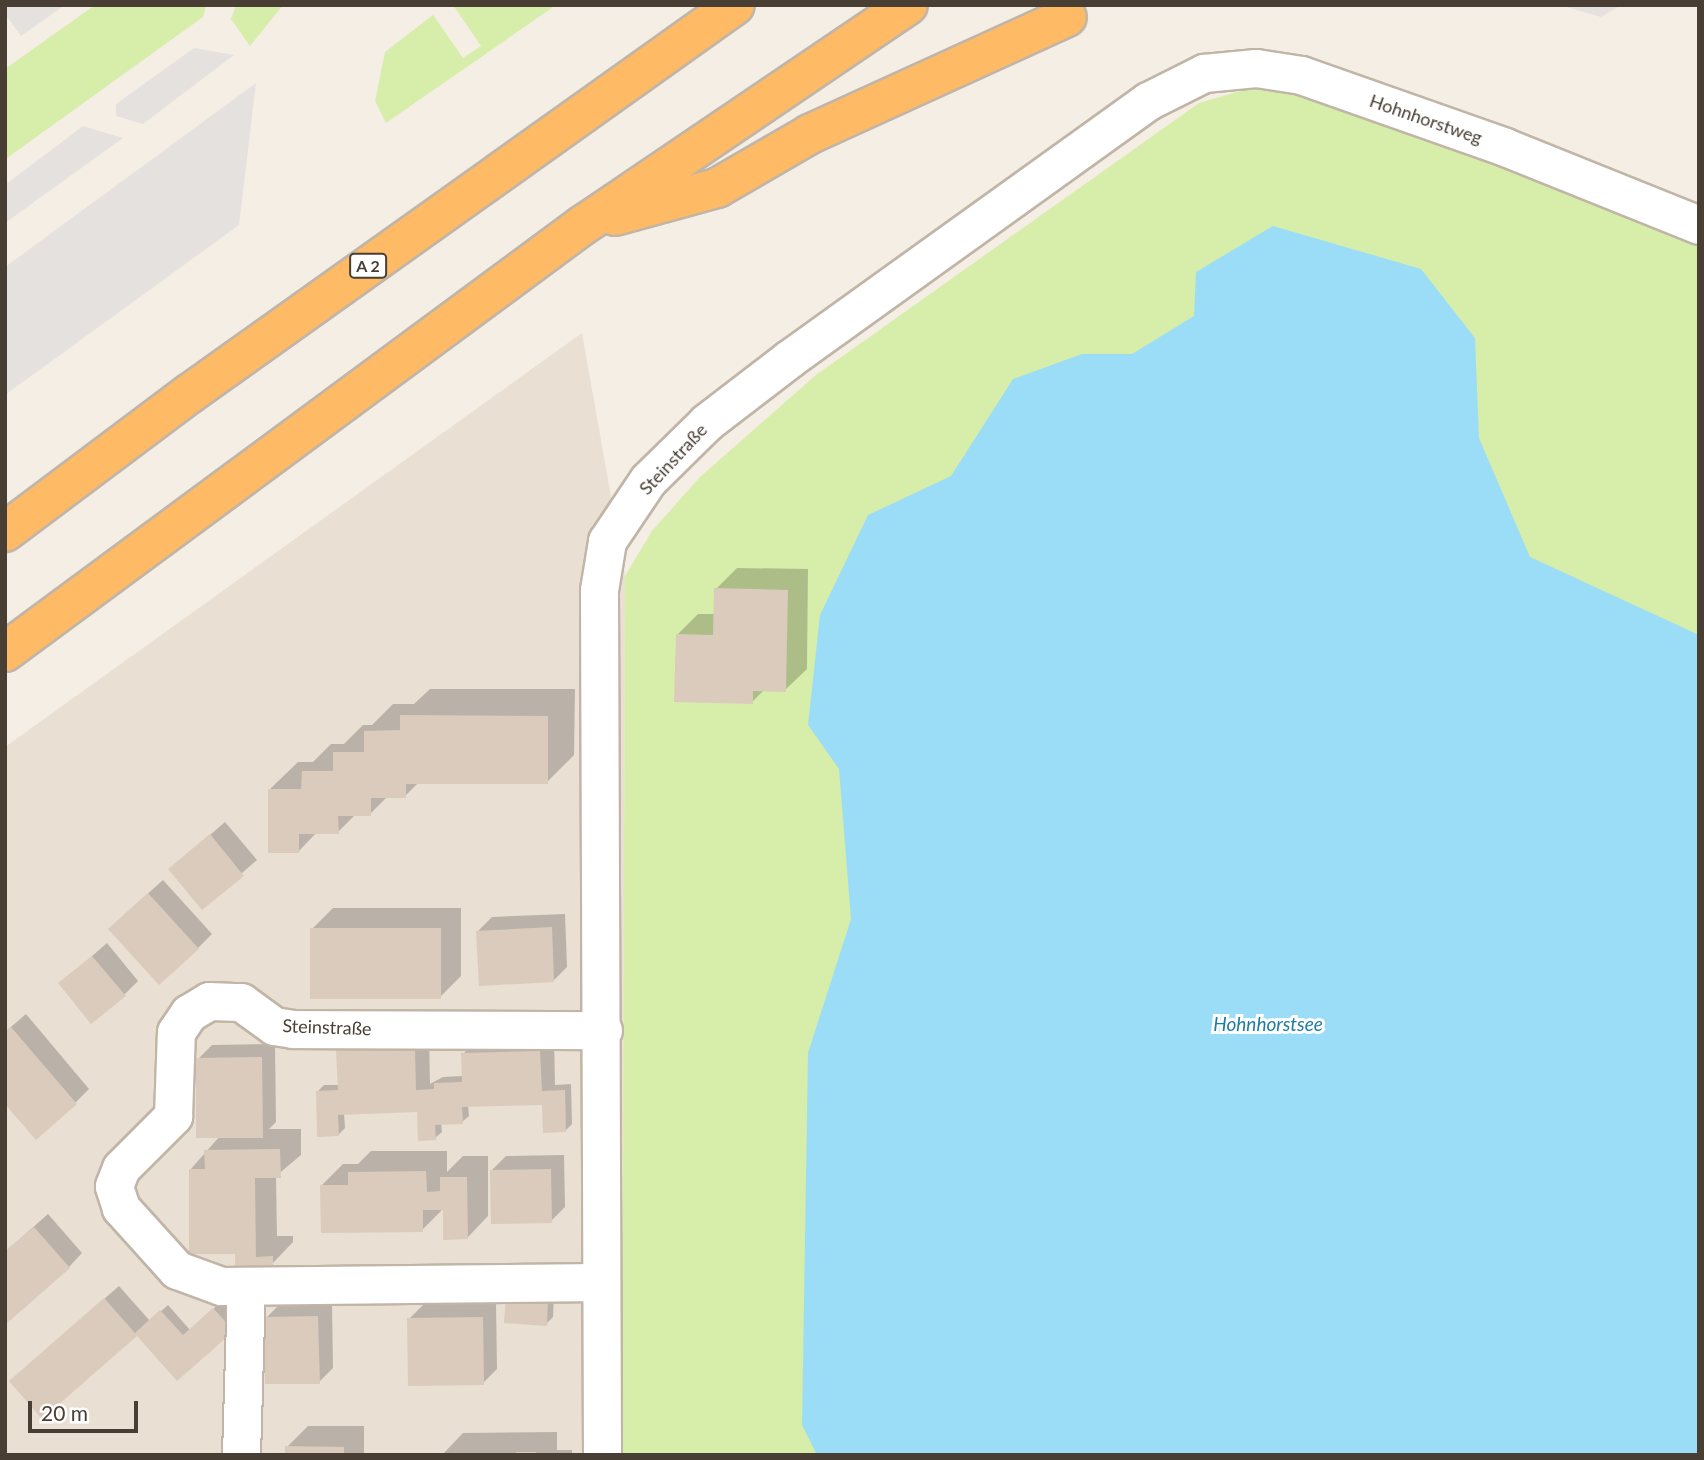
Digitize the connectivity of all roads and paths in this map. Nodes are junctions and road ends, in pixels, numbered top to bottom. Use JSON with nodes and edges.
{"nodes":[{"id":1,"x":735,"y":5,"type":"edge"},
{"id":2,"x":908,"y":5,"type":"edge"},
{"id":3,"x":1067,"y":17,"type":"dead end"},
{"id":4,"x":1148,"y":101,"type":"joint"},
{"id":5,"x":583,"y":225,"type":"junction"},
{"id":6,"x":1699,"y":225,"type":"edge"},
{"id":7,"x":5,"y":532,"type":"edge"},
{"id":8,"x":5,"y":652,"type":"edge"},
{"id":9,"x":603,"y":1030,"type":"junction"},
{"id":10,"x":601,"y":1282,"type":"junction"},
{"id":11,"x":246,"y":1286,"type":"junction"},
{"id":12,"x":241,"y":1455,"type":"edge"},
{"id":13,"x":602,"y":1455,"type":"edge"}],
"edges":[{"from":1,"to":7,"type":"highway","number":"A 2"},
{"from":2,"to":5,"type":"highway"},
{"from":3,"to":5,"type":"highway"},
{"from":4,"to":6,"type":"street","name":"Hohnhorstweg"},
{"from":4,"to":9,"type":"street","name":"Steinstraße"},
{"from":5,"to":8,"type":"highway"},
{"from":9,"to":10,"type":"street","name":"Steinstraße"},
{"from":9,"to":11,"type":"street","name":"Steinstraße"},
{"from":10,"to":11,"type":"street","name":"Steinstraße"},
{"from":10,"to":13,"type":"street","name":"Steinstraße"},
{"from":11,"to":12,"type":"street"}]}
